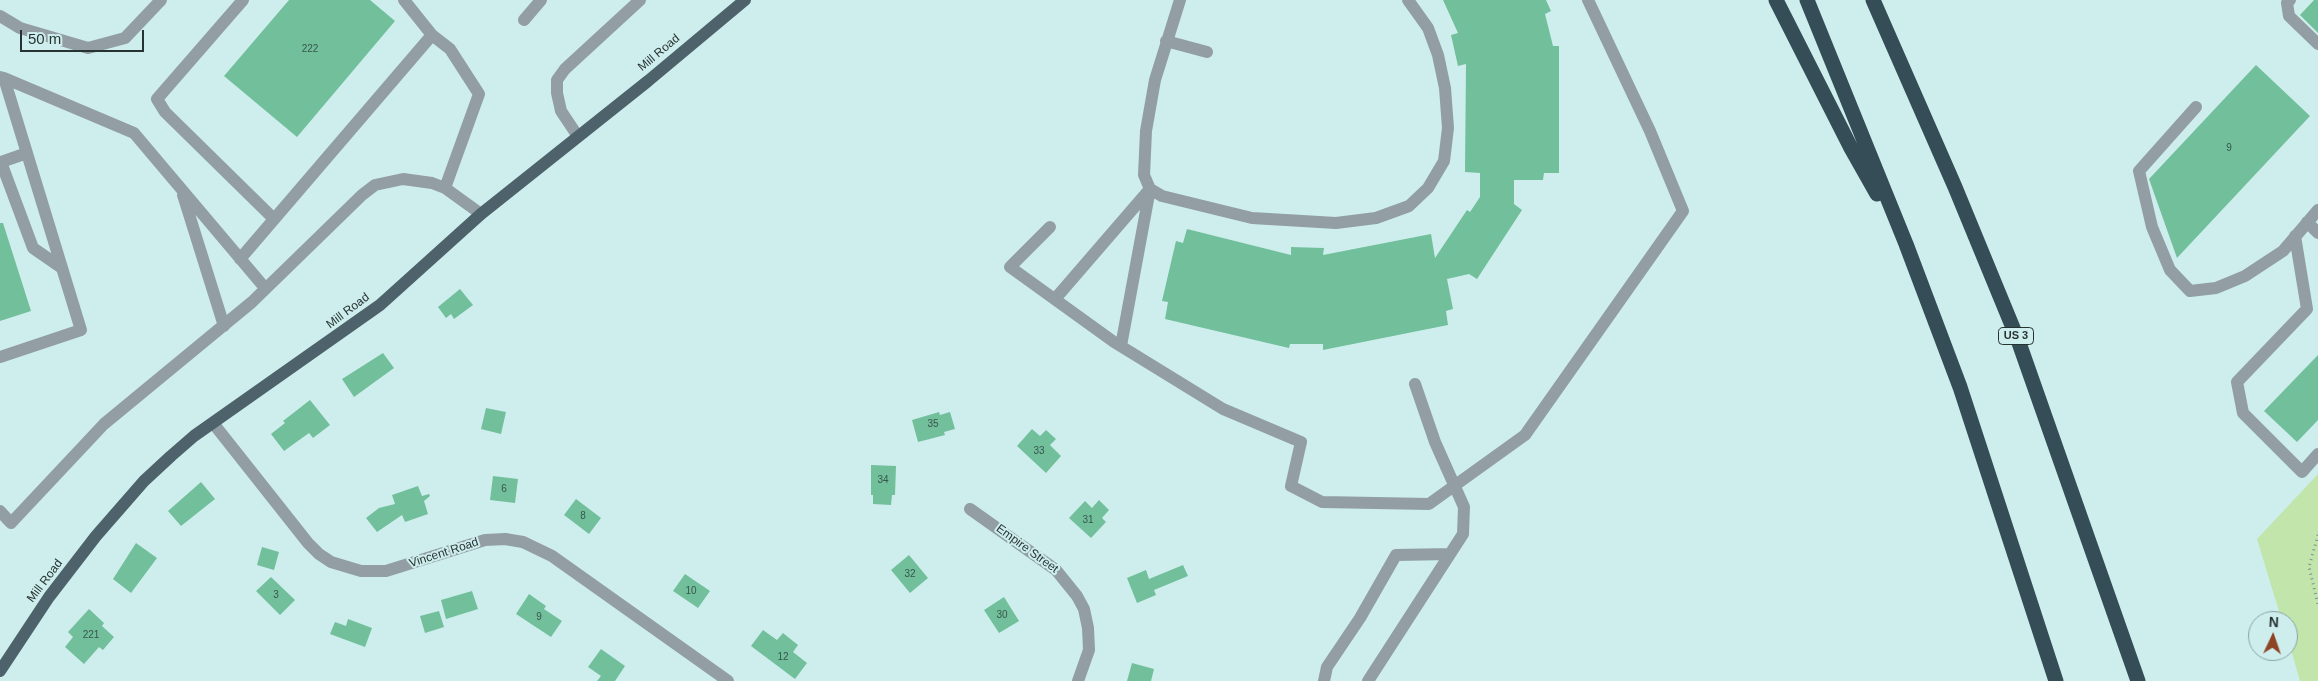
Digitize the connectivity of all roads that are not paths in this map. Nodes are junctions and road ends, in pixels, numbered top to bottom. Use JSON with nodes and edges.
{"nodes":[{"id":1,"x":161,"y":0,"type":"edge"},
{"id":2,"x":243,"y":0,"type":"edge"},
{"id":3,"x":404,"y":0,"type":"edge"},
{"id":4,"x":541,"y":0,"type":"edge"},
{"id":5,"x":640,"y":0,"type":"edge"},
{"id":6,"x":744,"y":0,"type":"edge"},
{"id":7,"x":1180,"y":0,"type":"edge"},
{"id":8,"x":1408,"y":0,"type":"edge"},
{"id":9,"x":1588,"y":0,"type":"edge"},
{"id":10,"x":1776,"y":0,"type":"edge"},
{"id":11,"x":1807,"y":0,"type":"edge"},
{"id":12,"x":1872,"y":0,"type":"edge"},
{"id":13,"x":2290,"y":0,"type":"edge"},
{"id":14,"x":0,"y":16,"type":"edge"},
{"id":15,"x":524,"y":20,"type":"dead end"},
{"id":16,"x":432,"y":34,"type":"junction"},
{"id":17,"x":1166,"y":41,"type":"junction"},
{"id":18,"x":2318,"y":44,"type":"edge"},
{"id":19,"x":1207,"y":52,"type":"dead end"},
{"id":20,"x":2,"y":78,"type":"edge"},
{"id":21,"x":2196,"y":107,"type":"dead end"},
{"id":22,"x":577,"y":135,"type":"junction"},
{"id":23,"x":27,"y":154,"type":"junction"},
{"id":24,"x":180,"y":188,"type":"junction"},
{"id":25,"x":445,"y":188,"type":"junction"},
{"id":26,"x":1150,"y":189,"type":"junction"},
{"id":27,"x":2318,"y":210,"type":"edge"},
{"id":28,"x":481,"y":214,"type":"junction"},
{"id":29,"x":274,"y":219,"type":"junction"},
{"id":30,"x":2307,"y":222,"type":"junction"},
{"id":31,"x":1050,"y":226,"type":"dead end"},
{"id":32,"x":2318,"y":233,"type":"edge"},
{"id":33,"x":2295,"y":236,"type":"junction"},
{"id":34,"x":1906,"y":244,"type":"junction"},
{"id":35,"x":240,"y":259,"type":"junction"},
{"id":36,"x":62,"y":268,"type":"junction"},
{"id":37,"x":265,"y":288,"type":"junction"},
{"id":38,"x":1055,"y":300,"type":"junction"},
{"id":39,"x":224,"y":326,"type":"junction"},
{"id":40,"x":1121,"y":346,"type":"junction"},
{"id":41,"x":0,"y":357,"type":"edge"},
{"id":42,"x":1414,"y":384,"type":"dead end"},
{"id":43,"x":213,"y":424,"type":"junction"},
{"id":44,"x":2318,"y":454,"type":"edge"},
{"id":45,"x":1456,"y":485,"type":"junction"},
{"id":46,"x":970,"y":509,"type":"dead end"},
{"id":47,"x":0,"y":511,"type":"edge"},
{"id":48,"x":1450,"y":554,"type":"junction"},
{"id":49,"x":0,"y":671,"type":"edge"},
{"id":50,"x":710,"y":676,"type":"edge"},
{"id":51,"x":728,"y":681,"type":"edge"},
{"id":52,"x":1078,"y":681,"type":"edge"},
{"id":53,"x":1324,"y":681,"type":"edge"},
{"id":54,"x":1368,"y":681,"type":"edge"},
{"id":55,"x":2056,"y":681,"type":"edge"},
{"id":56,"x":2138,"y":681,"type":"edge"}],
"edges":[{"from":1,"to":14,"type":"street"},
{"from":2,"to":29,"type":"street"},
{"from":3,"to":16,"type":"street"},
{"from":4,"to":15,"type":"street"},
{"from":5,"to":22,"type":"street"},
{"from":6,"to":22,"type":"main road","name":"Mill Road"},
{"from":7,"to":17,"type":"street"},
{"from":8,"to":26,"type":"street"},
{"from":9,"to":45,"type":"street"},
{"from":10,"to":34,"type":"highway"},
{"from":11,"to":34,"type":"highway"},
{"from":12,"to":56,"type":"highway","number":"US 3"},
{"from":13,"to":18,"type":"street"},
{"from":16,"to":25,"type":"street"},
{"from":16,"to":29,"type":"street"},
{"from":17,"to":19,"type":"street"},
{"from":17,"to":26,"type":"street"},
{"from":20,"to":23,"type":"street"},
{"from":20,"to":24,"type":"street"},
{"from":21,"to":33,"type":"street"},
{"from":22,"to":28,"type":"main road","name":"Mill Road"},
{"from":23,"to":36,"type":"street"},
{"from":23,"to":36,"type":"street"},
{"from":24,"to":35,"type":"street"},
{"from":24,"to":39,"type":"street"},
{"from":25,"to":28,"type":"street"},
{"from":25,"to":37,"type":"street"},
{"from":26,"to":38,"type":"street"},
{"from":26,"to":40,"type":"street"},
{"from":27,"to":30,"type":"street"},
{"from":28,"to":43,"type":"main road","name":"Mill Road"},
{"from":29,"to":35,"type":"street"},
{"from":30,"to":32,"type":"street"},
{"from":30,"to":33,"type":"street"},
{"from":31,"to":38,"type":"street"},
{"from":33,"to":44,"type":"street"},
{"from":34,"to":55,"type":"highway"},
{"from":35,"to":37,"type":"street"},
{"from":36,"to":41,"type":"street"},
{"from":37,"to":39,"type":"street"},
{"from":38,"to":40,"type":"street"},
{"from":39,"to":47,"type":"street"},
{"from":40,"to":45,"type":"street"},
{"from":42,"to":45,"type":"street"},
{"from":43,"to":49,"type":"main road","name":"Mill Road"},
{"from":43,"to":50,"type":"street","name":"Vincent Road"},
{"from":45,"to":48,"type":"street"},
{"from":46,"to":52,"type":"street","name":"Empire Street"},
{"from":48,"to":53,"type":"street"},
{"from":48,"to":54,"type":"street"},
{"from":50,"to":51,"type":"street","name":"Vincent Road"}]}
